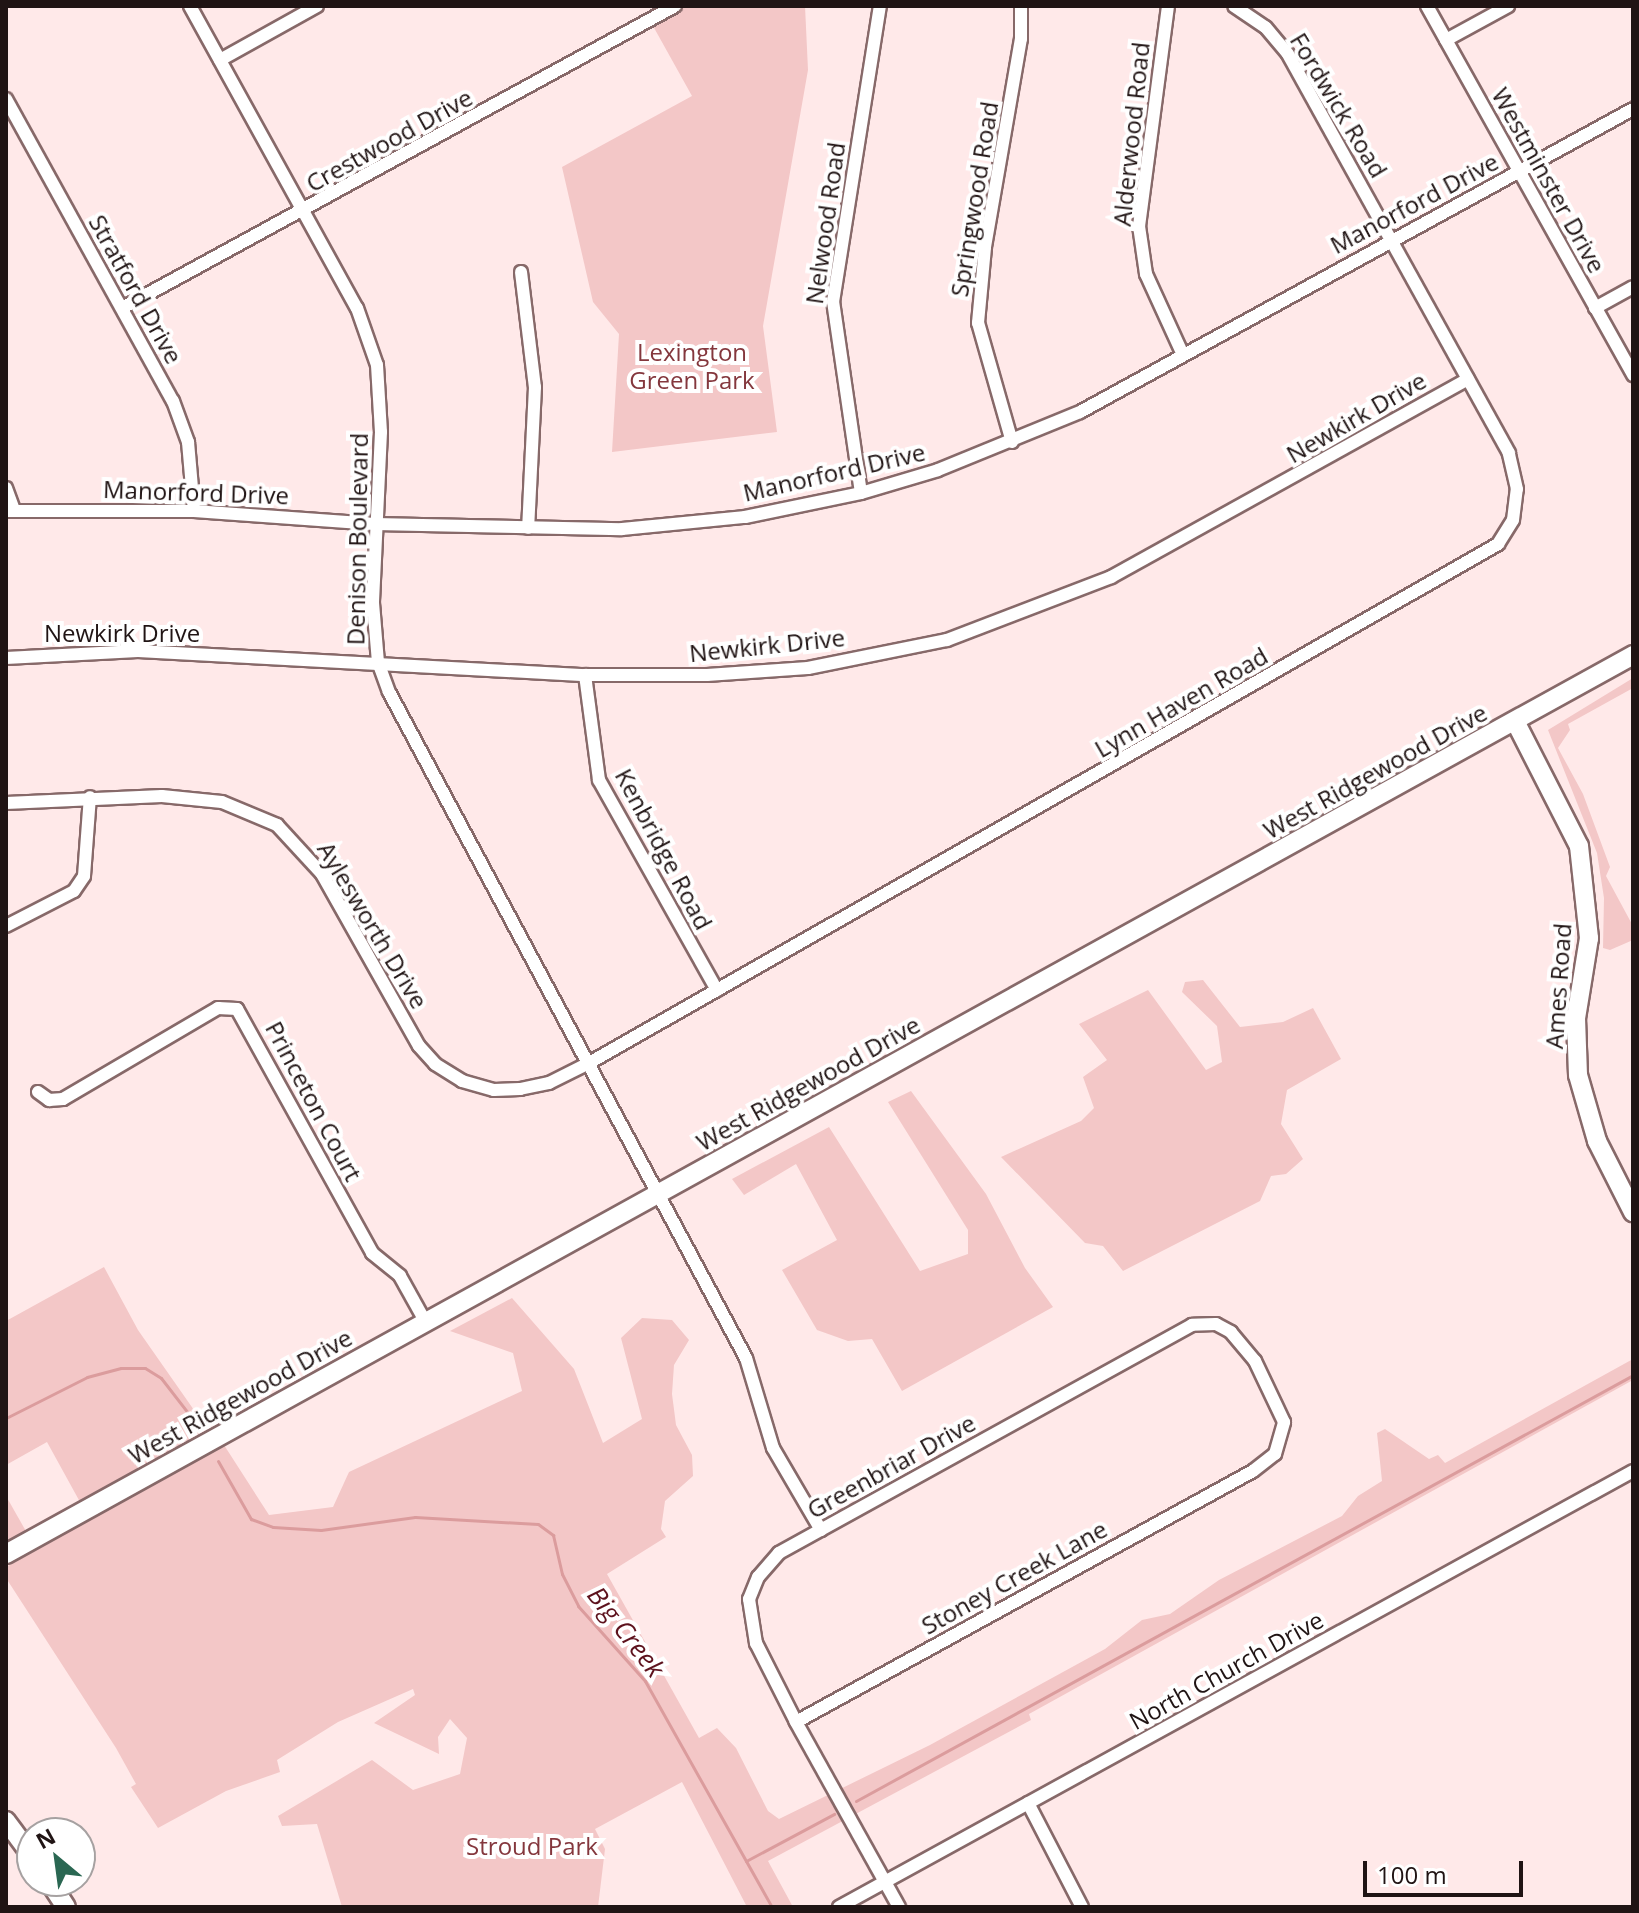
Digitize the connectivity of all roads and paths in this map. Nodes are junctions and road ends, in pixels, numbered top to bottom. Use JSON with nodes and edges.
{"nodes":[{"id":1,"x":190,"y":6,"type":"edge"},
{"id":2,"x":317,"y":6,"type":"edge"},
{"id":3,"x":675,"y":6,"type":"edge"},
{"id":4,"x":880,"y":6,"type":"edge"},
{"id":5,"x":1021,"y":6,"type":"edge"},
{"id":6,"x":1168,"y":6,"type":"edge"},
{"id":7,"x":1234,"y":6,"type":"edge"},
{"id":8,"x":1427,"y":6,"type":"edge"},
{"id":9,"x":1508,"y":6,"type":"edge"},
{"id":10,"x":1446,"y":40,"type":"junction"},
{"id":11,"x":220,"y":60,"type":"junction"},
{"id":12,"x":6,"y":99,"type":"edge"},
{"id":13,"x":1633,"y":109,"type":"edge"},
{"id":14,"x":1519,"y":172,"type":"junction"},
{"id":15,"x":304,"y":212,"type":"junction"},
{"id":16,"x":1391,"y":240,"type":"junction"},
{"id":17,"x":521,"y":272,"type":"dead end"},
{"id":18,"x":1633,"y":287,"type":"edge"},
{"id":19,"x":122,"y":308,"type":"junction"},
{"id":20,"x":1595,"y":308,"type":"junction"},
{"id":21,"x":1183,"y":355,"type":"junction"},
{"id":22,"x":1633,"y":375,"type":"edge"},
{"id":23,"x":1468,"y":379,"type":"junction"},
{"id":24,"x":1012,"y":442,"type":"junction"},
{"id":25,"x":6,"y":488,"type":"edge"},
{"id":26,"x":861,"y":493,"type":"junction"},
{"id":27,"x":10,"y":510,"type":"edge"},
{"id":28,"x":194,"y":511,"type":"junction"},
{"id":29,"x":375,"y":524,"type":"junction"},
{"id":30,"x":528,"y":528,"type":"junction"},
{"id":31,"x":1633,"y":655,"type":"edge"},
{"id":32,"x":6,"y":658,"type":"edge"},
{"id":33,"x":378,"y":662,"type":"junction"},
{"id":34,"x":585,"y":675,"type":"junction"},
{"id":35,"x":1515,"y":721,"type":"junction"},
{"id":36,"x":90,"y":797,"type":"junction"},
{"id":37,"x":6,"y":803,"type":"edge"},
{"id":38,"x":6,"y":926,"type":"edge"},
{"id":39,"x":717,"y":990,"type":"junction"},
{"id":40,"x":589,"y":1063,"type":"junction"},
{"id":41,"x":38,"y":1092,"type":"dead end"},
{"id":42,"x":658,"y":1193,"type":"junction"},
{"id":43,"x":1633,"y":1212,"type":"edge"},
{"id":44,"x":425,"y":1321,"type":"junction"},
{"id":45,"x":1253,"y":1471,"type":"joint"},
{"id":46,"x":1633,"y":1471,"type":"edge"},
{"id":47,"x":821,"y":1530,"type":"junction"},
{"id":48,"x":6,"y":1554,"type":"edge"},
{"id":49,"x":796,"y":1722,"type":"junction"},
{"id":50,"x":1028,"y":1803,"type":"junction"},
{"id":51,"x":885,"y":1883,"type":"junction"},
{"id":52,"x":839,"y":1907,"type":"edge"},
{"id":53,"x":899,"y":1907,"type":"edge"},
{"id":54,"x":1082,"y":1907,"type":"edge"}],
"edges":[{"from":1,"to":11,"type":"street","name":"Denison Boulevard"},
{"from":2,"to":11,"type":"street"},
{"from":3,"to":15,"type":"street","name":"Crestwood Drive"},
{"from":4,"to":26,"type":"street","name":"Nelwood Road"},
{"from":5,"to":24,"type":"street","name":"Springwood Road"},
{"from":6,"to":21,"type":"street","name":"Alderwood Road"},
{"from":7,"to":16,"type":"street","name":"Fordwick Road"},
{"from":8,"to":10,"type":"street","name":"Westminster Drive"},
{"from":9,"to":10,"type":"street"},
{"from":10,"to":14,"type":"street","name":"Westminster Drive"},
{"from":11,"to":15,"type":"street","name":"Denison Boulevard"},
{"from":12,"to":19,"type":"street","name":"Stratford Drive"},
{"from":13,"to":14,"type":"street","name":"Manorford Drive"},
{"from":14,"to":16,"type":"street","name":"Manorford Drive"},
{"from":14,"to":20,"type":"street","name":"Westminster Drive"},
{"from":15,"to":19,"type":"street","name":"Crestwood Drive"},
{"from":15,"to":29,"type":"street","name":"Denison Boulevard"},
{"from":16,"to":21,"type":"street","name":"Manorford Drive"},
{"from":16,"to":23,"type":"street","name":"Lynn Haven Road"},
{"from":17,"to":30,"type":"street"},
{"from":18,"to":20,"type":"street"},
{"from":19,"to":28,"type":"street","name":"Stratford Drive"},
{"from":20,"to":22,"type":"street","name":"Westminster Drive"},
{"from":21,"to":24,"type":"street","name":"Manorford Drive"},
{"from":23,"to":34,"type":"street","name":"Newkirk Drive"},
{"from":23,"to":39,"type":"street","name":"Lynn Haven Road"},
{"from":24,"to":26,"type":"street","name":"Manorford Drive"},
{"from":25,"to":27,"type":"street"},
{"from":26,"to":30,"type":"street","name":"Manorford Drive"},
{"from":27,"to":28,"type":"street","name":"Manorford Drive"},
{"from":28,"to":29,"type":"street","name":"Manorford Drive"},
{"from":29,"to":30,"type":"street","name":"Manorford Drive"},
{"from":29,"to":33,"type":"street","name":"Denison Boulevard"},
{"from":31,"to":35,"type":"main road","name":"West Ridgewood Drive"},
{"from":32,"to":33,"type":"street","name":"Newkirk Drive"},
{"from":33,"to":34,"type":"street","name":"Newkirk Drive"},
{"from":33,"to":40,"type":"street","name":"Denison Boulevard"},
{"from":34,"to":39,"type":"street","name":"Kenbridge Road"},
{"from":35,"to":42,"type":"main road","name":"West Ridgewood Drive"},
{"from":35,"to":43,"type":"main road","name":"Ames Road"},
{"from":36,"to":37,"type":"street","name":"Aylesworth Drive"},
{"from":36,"to":38,"type":"street"},
{"from":36,"to":40,"type":"street","name":"Aylesworth Drive"},
{"from":39,"to":40,"type":"street","name":"Lynn Haven Road"},
{"from":40,"to":42,"type":"street","name":"Denison Boulevard"},
{"from":41,"to":44,"type":"street","name":"Princeton Court"},
{"from":42,"to":44,"type":"main road","name":"West Ridgewood Drive"},
{"from":42,"to":47,"type":"street","name":"Denison Boulevard"},
{"from":44,"to":48,"type":"main road","name":"West Ridgewood Drive"},
{"from":45,"to":47,"type":"street","name":"Greenbriar Drive"},
{"from":45,"to":49,"type":"street","name":"Stoney Creek Lane"},
{"from":46,"to":50,"type":"street","name":"North Church Drive"},
{"from":47,"to":49,"type":"street","name":"Greenbriar Drive"},
{"from":49,"to":51,"type":"street","name":"Greenbriar Drive"},
{"from":50,"to":51,"type":"street","name":"North Church Drive"},
{"from":50,"to":54,"type":"street"},
{"from":51,"to":52,"type":"street","name":"North Church Drive"},
{"from":51,"to":53,"type":"street","name":"Greenbriar Drive"}]}
